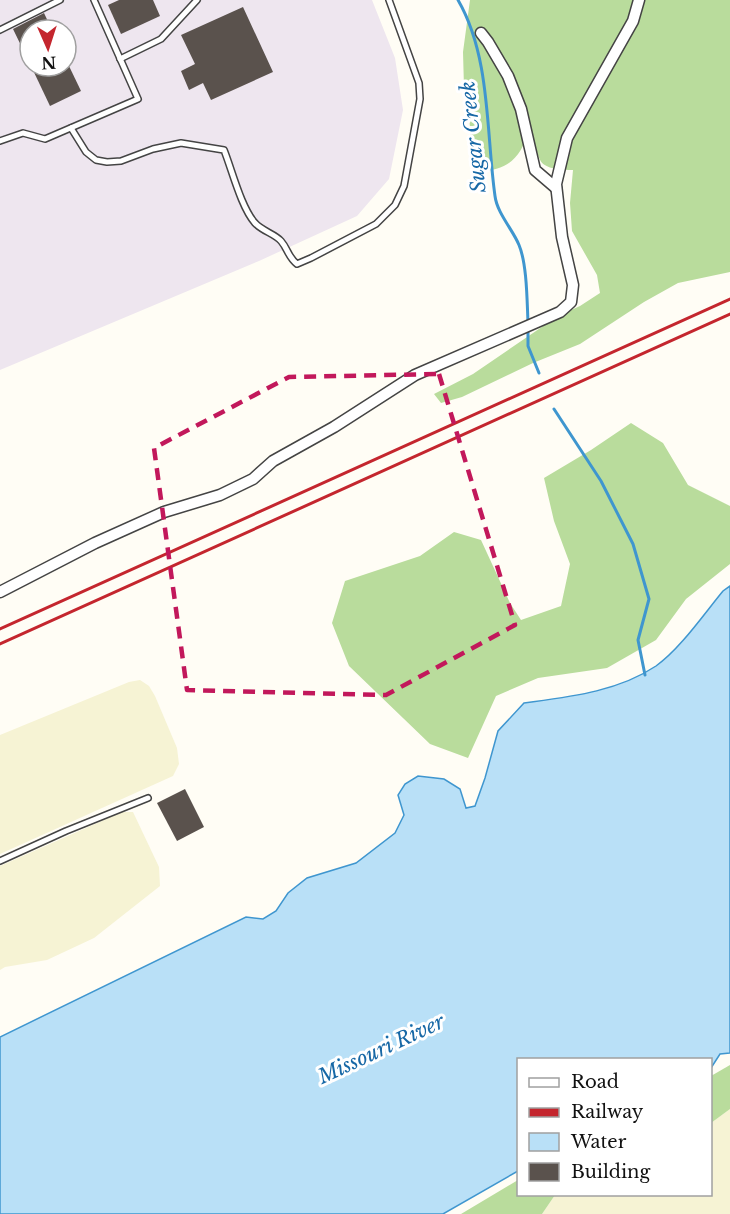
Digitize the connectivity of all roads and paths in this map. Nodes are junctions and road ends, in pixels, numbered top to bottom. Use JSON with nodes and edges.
{"nodes":[{"id":1,"x":60,"y":0,"type":"edge"},
{"id":2,"x":94,"y":0,"type":"edge"},
{"id":3,"x":197,"y":0,"type":"edge"},
{"id":4,"x":389,"y":0,"type":"edge"},
{"id":5,"x":639,"y":0,"type":"edge"},
{"id":6,"x":0,"y":30,"type":"edge"},
{"id":7,"x":481,"y":33,"type":"dead end"},
{"id":8,"x":120,"y":59,"type":"junction"},
{"id":9,"x":71,"y":128,"type":"junction"},
{"id":10,"x":0,"y":141,"type":"edge"},
{"id":11,"x":556,"y":188,"type":"junction"},
{"id":12,"x":0,"y":592,"type":"edge"},
{"id":13,"x":148,"y":798,"type":"dead end"},
{"id":14,"x":0,"y":861,"type":"edge"}],
"edges":[{"from":1,"to":6,"type":"lane"},
{"from":2,"to":8,"type":"lane"},
{"from":3,"to":8,"type":"lane"},
{"from":4,"to":9,"type":"lane"},
{"from":5,"to":11,"type":"street"},
{"from":7,"to":11,"type":"street"},
{"from":8,"to":9,"type":"lane"},
{"from":9,"to":10,"type":"lane"},
{"from":11,"to":12,"type":"street"},
{"from":13,"to":14,"type":"lane"}]}
